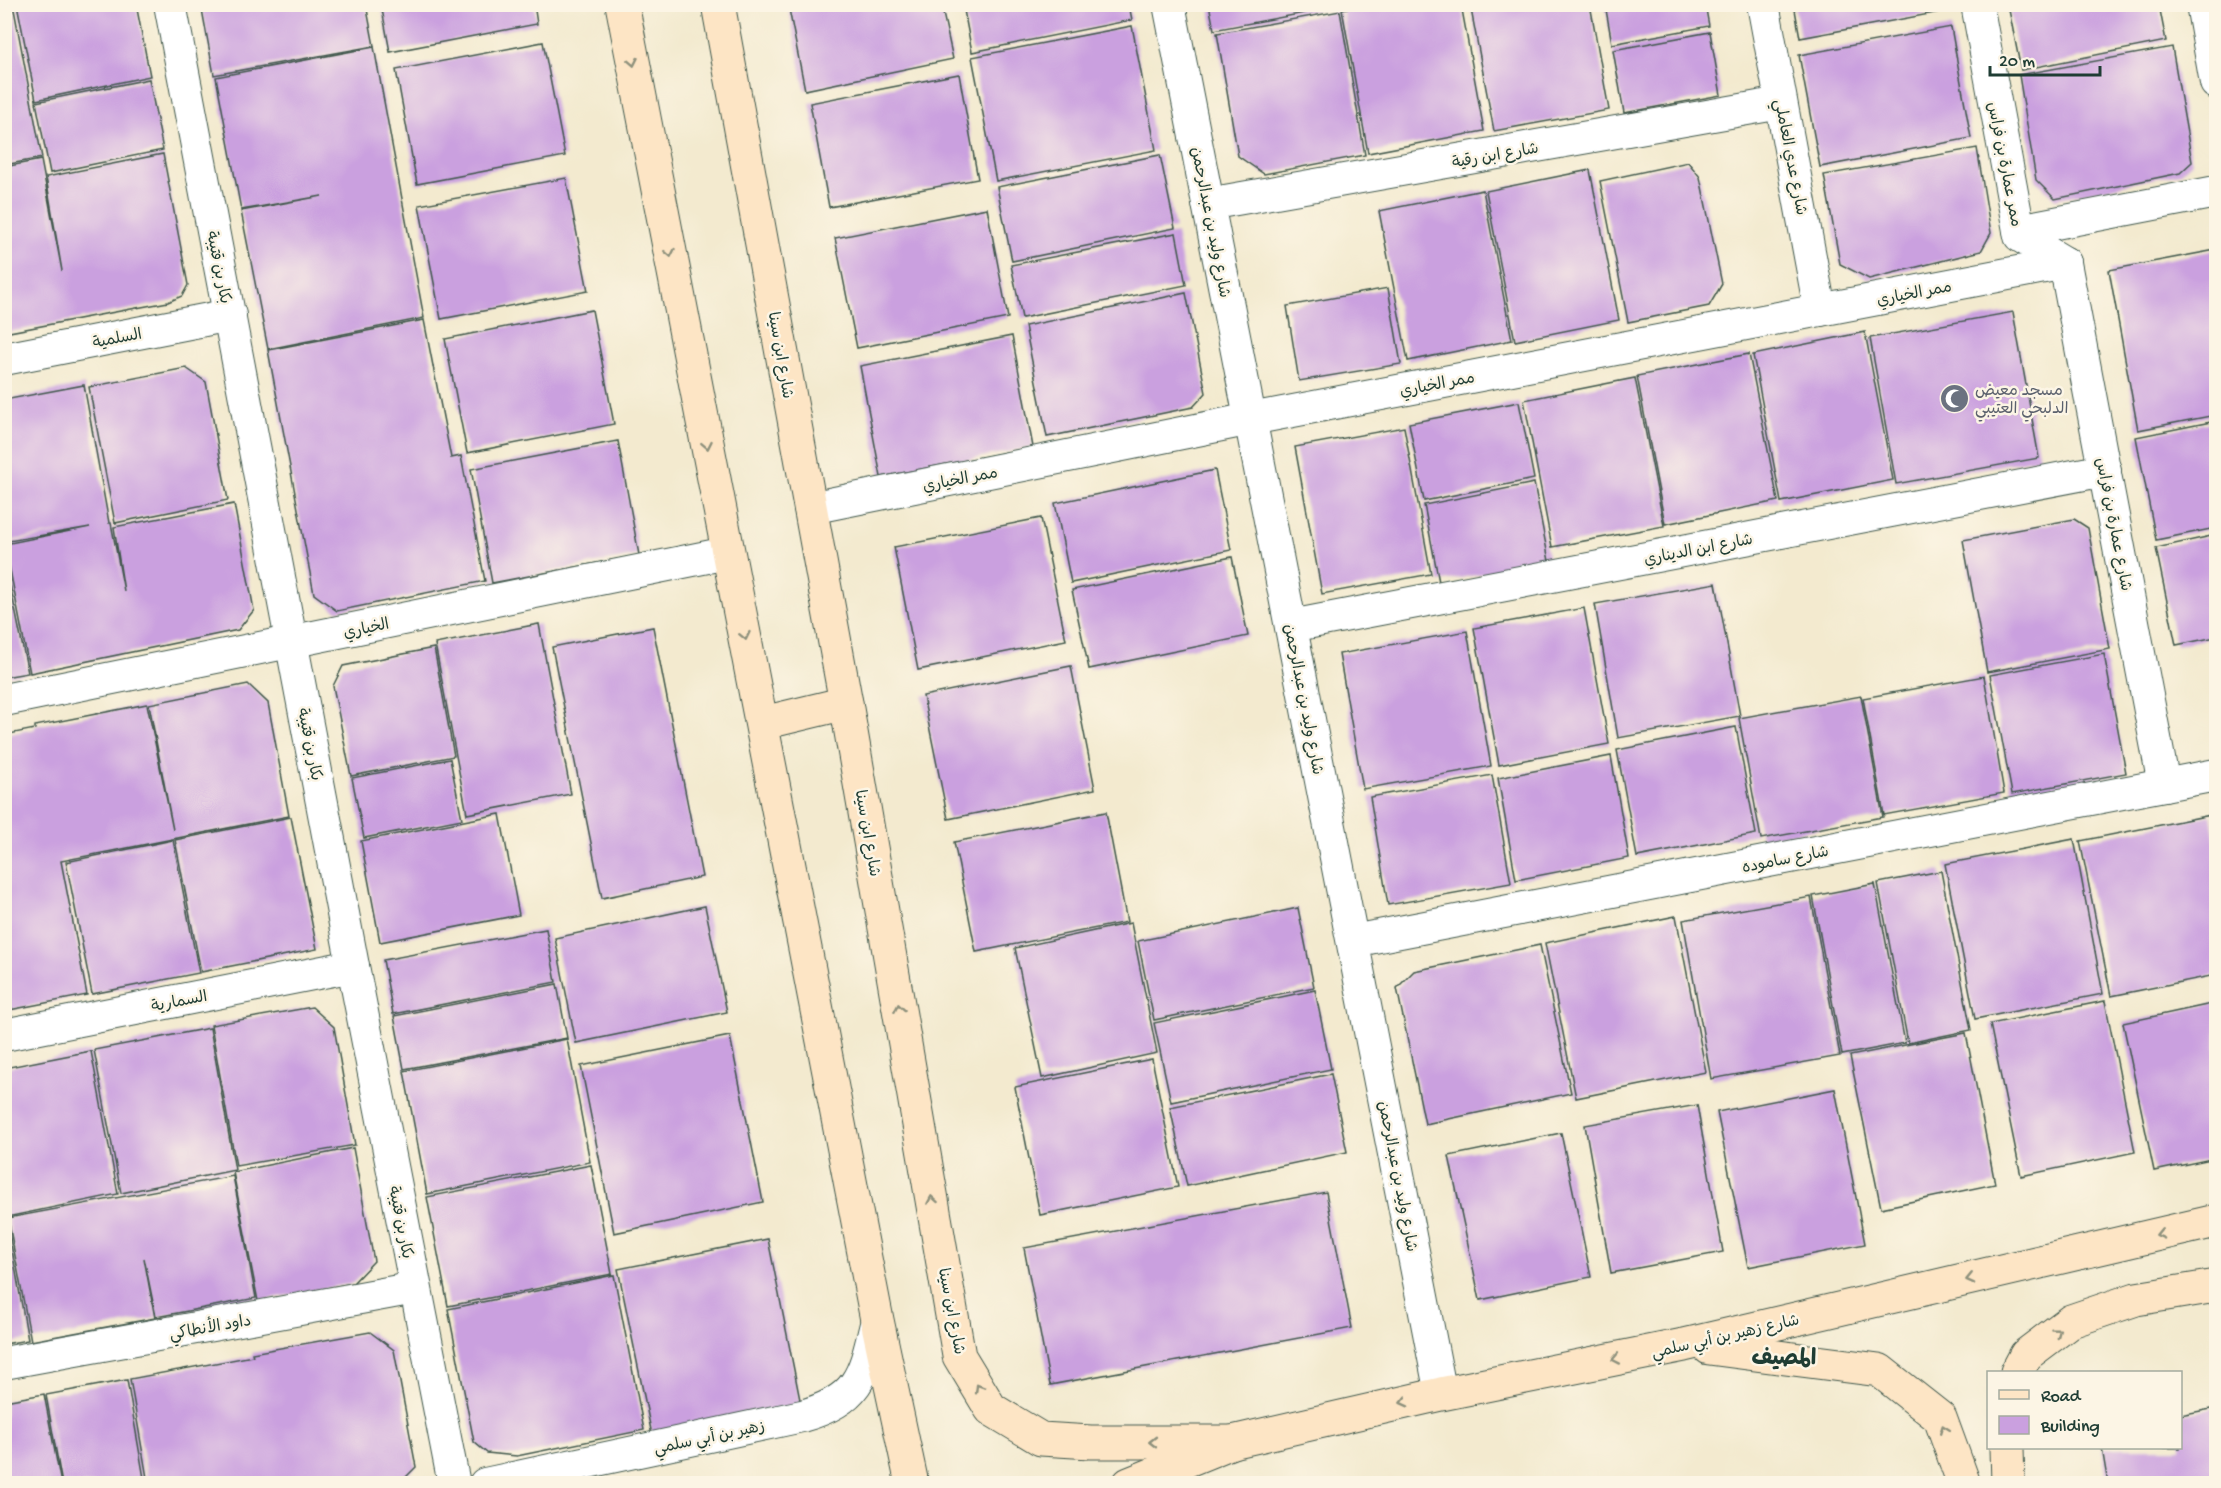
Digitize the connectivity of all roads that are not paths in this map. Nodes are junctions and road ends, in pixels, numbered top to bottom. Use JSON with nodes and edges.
{"nodes":[{"id":1,"x":170,"y":4,"type":"edge"},
{"id":2,"x":622,"y":4,"type":"edge"},
{"id":3,"x":718,"y":4,"type":"edge"},
{"id":4,"x":1169,"y":4,"type":"edge"},
{"id":5,"x":1763,"y":4,"type":"edge"},
{"id":6,"x":1977,"y":4,"type":"edge"},
{"id":7,"x":2202,"y":4,"type":"edge"},
{"id":8,"x":2217,"y":82,"type":"edge"},
{"id":9,"x":1781,"y":103,"type":"junction"},
{"id":10,"x":2217,"y":192,"type":"edge"},
{"id":11,"x":1208,"y":204,"type":"junction"},
{"id":12,"x":2019,"y":230,"type":"junction"},
{"id":13,"x":2065,"y":263,"type":"junction"},
{"id":14,"x":1820,"y":310,"type":"junction"},
{"id":15,"x":230,"y":315,"type":"junction"},
{"id":16,"x":4,"y":359,"type":"edge"},
{"id":17,"x":1251,"y":419,"type":"junction"},
{"id":18,"x":2105,"y":470,"type":"junction"},
{"id":19,"x":810,"y":508,"type":"junction"},
{"id":20,"x":728,"y":553,"type":"junction"},
{"id":21,"x":1291,"y":626,"type":"junction"},
{"id":22,"x":292,"y":643,"type":"junction"},
{"id":23,"x":4,"y":700,"type":"edge"},
{"id":24,"x":846,"y":703,"type":"junction"},
{"id":25,"x":763,"y":723,"type":"junction"},
{"id":26,"x":2217,"y":775,"type":"edge"},
{"id":27,"x":2164,"y":785,"type":"junction"},
{"id":28,"x":1353,"y":941,"type":"junction"},
{"id":29,"x":352,"y":966,"type":"junction"},
{"id":30,"x":4,"y":1035,"type":"edge"},
{"id":31,"x":2217,"y":1221,"type":"edge"},
{"id":32,"x":2217,"y":1286,"type":"edge"},
{"id":33,"x":415,"y":1288,"type":"junction"},
{"id":34,"x":877,"y":1320,"type":"junction"},
{"id":35,"x":1684,"y":1345,"type":"junction"},
{"id":36,"x":4,"y":1364,"type":"edge"},
{"id":37,"x":2018,"y":1371,"type":"edge"},
{"id":38,"x":1441,"y":1394,"type":"junction"},
{"id":39,"x":1232,"y":1442,"type":"junction"},
{"id":40,"x":2007,"y":1449,"type":"edge"},
{"id":41,"x":454,"y":1484,"type":"edge"},
{"id":42,"x":486,"y":1484,"type":"edge"},
{"id":43,"x":912,"y":1484,"type":"edge"},
{"id":44,"x":1129,"y":1484,"type":"edge"},
{"id":45,"x":1964,"y":1484,"type":"edge"},
{"id":46,"x":2008,"y":1484,"type":"edge"}],
"edges":[{"from":1,"to":15,"type":"street","name":"بكار بن قتيبة"},
{"from":2,"to":20,"type":"street","one_way":true},
{"from":3,"to":19,"type":"street","name":"شارع ابن سينا"},
{"from":4,"to":11,"type":"street","name":"شارع وليد بن عبدالرحمن"},
{"from":5,"to":9,"type":"street","name":"شارع عدي العاملي"},
{"from":6,"to":12,"type":"street","name":"ممر عمارة بن فراس"},
{"from":7,"to":8,"type":"street"},
{"from":9,"to":11,"type":"street","name":"شارع ابن رقية"},
{"from":9,"to":14,"type":"street","name":"شارع عدي العاملي"},
{"from":10,"to":12,"type":"street"},
{"from":11,"to":17,"type":"street","name":"شارع وليد بن عبدالرحمن"},
{"from":12,"to":13,"type":"street","name":"ممر عمارة بن فراس"},
{"from":13,"to":14,"type":"street","name":"ممر الخياري"},
{"from":13,"to":18,"type":"street","name":"شارع عمارة بن فراس"},
{"from":14,"to":17,"type":"street","name":"ممر الخياري"},
{"from":15,"to":16,"type":"street","name":"السلمية"},
{"from":15,"to":22,"type":"street","name":"بكار بن قتيبة"},
{"from":17,"to":19,"type":"street","name":"ممر الخياري"},
{"from":17,"to":21,"type":"street","name":"شارع وليد بن عبدالرحمن"},
{"from":18,"to":21,"type":"street","name":"شارع ابن الديناري"},
{"from":18,"to":27,"type":"street","name":"شارع عمارة بن فراس"},
{"from":19,"to":24,"type":"street","name":"شارع ابن سينا"},
{"from":20,"to":22,"type":"street","name":"الخياري"},
{"from":20,"to":25,"type":"street","one_way":true},
{"from":21,"to":28,"type":"street","name":"شارع وليد بن عبدالرحمن"},
{"from":22,"to":23,"type":"street","name":"الخياري"},
{"from":22,"to":29,"type":"street","name":"بكار بن قتيبة"},
{"from":24,"to":25,"type":"street"},
{"from":39,"to":24,"type":"street","name":"شارع ابن سينا","one_way":true},
{"from":25,"to":34,"type":"street"},
{"from":26,"to":27,"type":"street","name":"شارع ساموده"},
{"from":27,"to":28,"type":"street","name":"شارع ساموده"},
{"from":28,"to":38,"type":"street","name":"شارع وليد بن عبدالرحمن"},
{"from":29,"to":30,"type":"street","name":"السمارية"},
{"from":29,"to":33,"type":"street","name":"بكار بن قتيبة"},
{"from":31,"to":35,"type":"street","name":"شارع زهير بن أبي سلمي","one_way":true},
{"from":37,"to":32,"type":"street","one_way":true},
{"from":33,"to":36,"type":"street","name":"داود الأنطاكي"},
{"from":33,"to":41,"type":"street","name":"بكار بن قتيبة"},
{"from":34,"to":42,"type":"street","name":"زهير بن أبي سلمي"},
{"from":34,"to":43,"type":"street"},
{"from":35,"to":38,"type":"street","name":"شارع زهير بن أبي سلمي","one_way":true},
{"from":45,"to":35,"type":"street","one_way":true},
{"from":38,"to":39,"type":"street","name":"شارع زهير بن أبي سلمي","one_way":true},
{"from":39,"to":44,"type":"street"},
{"from":40,"to":46,"type":"street"}]}
